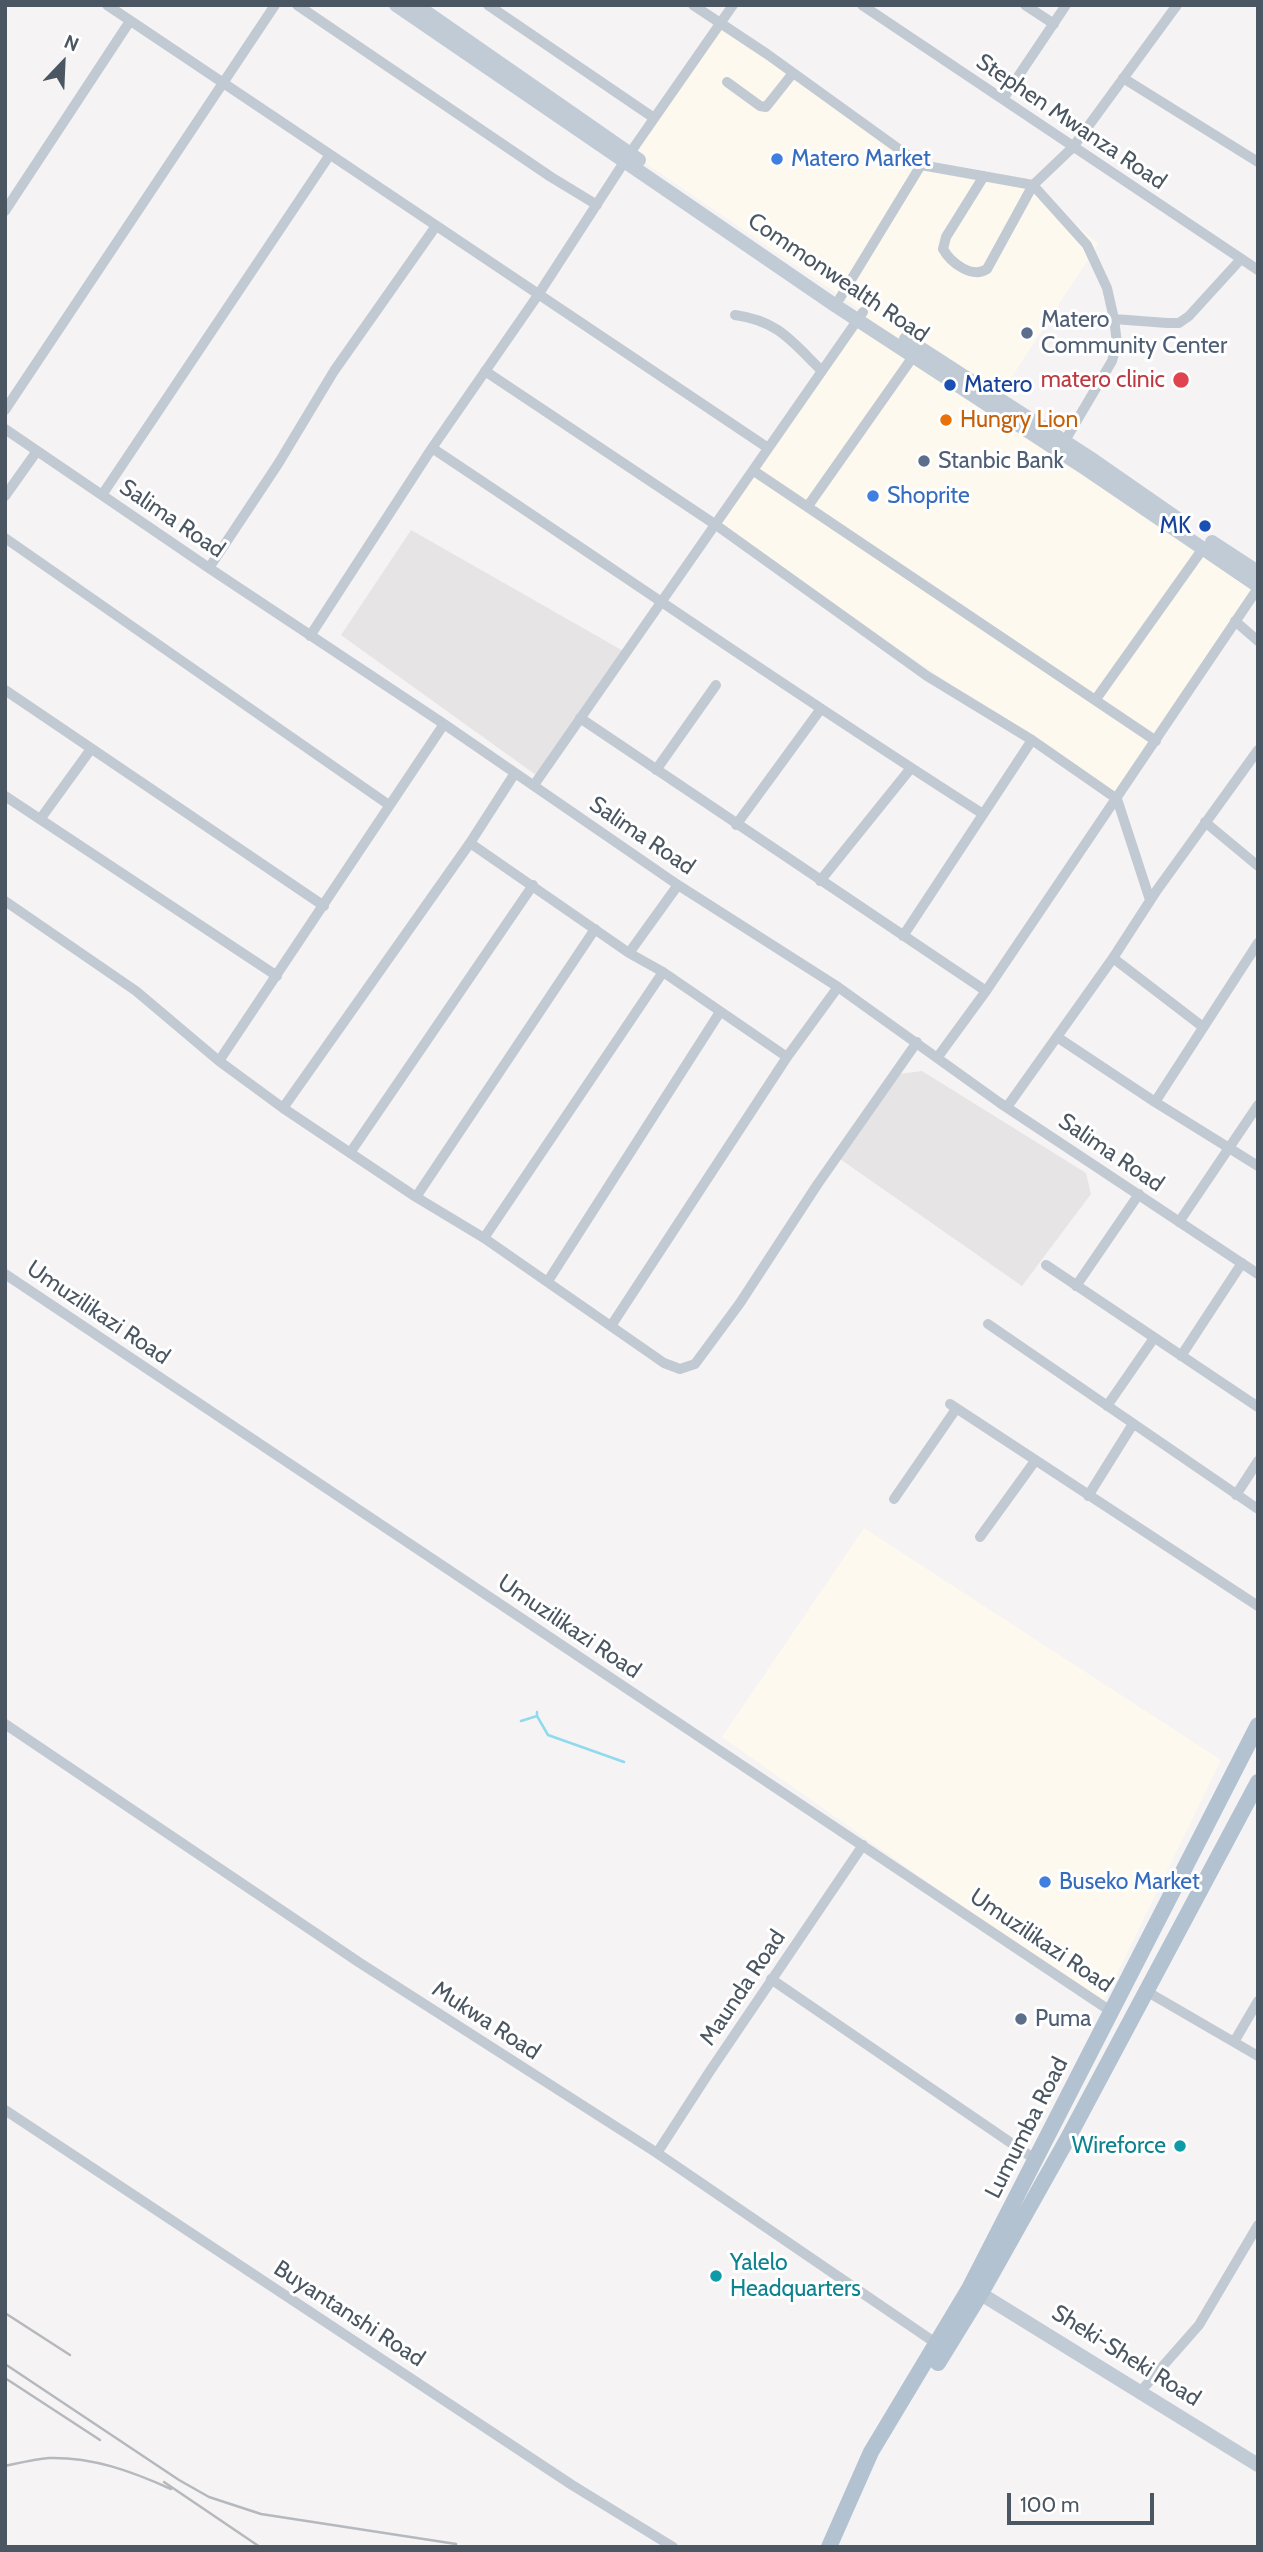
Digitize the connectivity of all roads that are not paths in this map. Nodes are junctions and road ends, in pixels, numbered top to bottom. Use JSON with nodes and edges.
{"nodes":[{"id":1,"x":107,"y":5,"type":"edge"},
{"id":2,"x":275,"y":5,"type":"edge"},
{"id":3,"x":297,"y":5,"type":"edge"},
{"id":4,"x":396,"y":5,"type":"edge"},
{"id":5,"x":416,"y":5,"type":"edge"},
{"id":6,"x":488,"y":5,"type":"edge"},
{"id":7,"x":693,"y":5,"type":"edge"},
{"id":8,"x":733,"y":5,"type":"edge"},
{"id":9,"x":863,"y":5,"type":"edge"},
{"id":10,"x":1025,"y":5,"type":"edge"},
{"id":11,"x":1066,"y":5,"type":"edge"},
{"id":12,"x":1177,"y":5,"type":"edge"},
{"id":13,"x":130,"y":21,"type":"junction"},
{"id":14,"x":719,"y":23,"type":"junction"},
{"id":15,"x":1054,"y":24,"type":"junction"},
{"id":16,"x":793,"y":73,"type":"junction"},
{"id":17,"x":1123,"y":78,"type":"junction"},
{"id":18,"x":727,"y":82,"type":"dead end"},
{"id":19,"x":222,"y":84,"type":"junction"},
{"id":20,"x":1003,"y":99,"type":"junction"},
{"id":21,"x":654,"y":118,"type":"junction"},
{"id":22,"x":1073,"y":147,"type":"junction"},
{"id":23,"x":329,"y":156,"type":"junction"},
{"id":24,"x":627,"y":157,"type":"junction"},
{"id":25,"x":1258,"y":162,"type":"edge"},
{"id":26,"x":921,"y":166,"type":"junction"},
{"id":27,"x":984,"y":176,"type":"junction"},
{"id":28,"x":1033,"y":185,"type":"junction"},
{"id":29,"x":597,"y":205,"type":"junction"},
{"id":30,"x":5,"y":211,"type":"edge"},
{"id":31,"x":436,"y":226,"type":"junction"},
{"id":32,"x":1241,"y":259,"type":"junction"},
{"id":33,"x":1258,"y":270,"type":"edge"},
{"id":34,"x":537,"y":295,"type":"junction"},
{"id":35,"x":841,"y":298,"type":"junction"},
{"id":36,"x":735,"y":315,"type":"dead end"},
{"id":37,"x":860,"y":316,"type":"junction"},
{"id":38,"x":1114,"y":319,"type":"junction"},
{"id":39,"x":916,"y":352,"type":"junction"},
{"id":40,"x":485,"y":371,"type":"junction"},
{"id":41,"x":822,"y":371,"type":"junction"},
{"id":42,"x":5,"y":410,"type":"edge"},
{"id":43,"x":5,"y":429,"type":"edge"},
{"id":44,"x":1062,"y":447,"type":"junction"},
{"id":45,"x":432,"y":448,"type":"junction"},
{"id":46,"x":768,"y":449,"type":"junction"},
{"id":47,"x":37,"y":450,"type":"junction"},
{"id":48,"x":754,"y":471,"type":"junction"},
{"id":49,"x":102,"y":495,"type":"junction"},
{"id":50,"x":5,"y":496,"type":"edge"},
{"id":51,"x":808,"y":506,"type":"junction"},
{"id":52,"x":716,"y":525,"type":"junction"},
{"id":53,"x":5,"y":538,"type":"edge"},
{"id":54,"x":1204,"y":547,"type":"junction"},
{"id":55,"x":209,"y":568,"type":"junction"},
{"id":56,"x":1258,"y":572,"type":"edge"},
{"id":57,"x":1258,"y":587,"type":"edge"},
{"id":58,"x":663,"y":601,"type":"junction"},
{"id":59,"x":1235,"y":621,"type":"junction"},
{"id":60,"x":310,"y":636,"type":"junction"},
{"id":61,"x":1258,"y":641,"type":"edge"},
{"id":62,"x":716,"y":685,"type":"dead end"},
{"id":63,"x":5,"y":690,"type":"edge"},
{"id":64,"x":1096,"y":699,"type":"junction"},
{"id":65,"x":820,"y":710,"type":"junction"},
{"id":66,"x":580,"y":718,"type":"junction"},
{"id":67,"x":444,"y":724,"type":"junction"},
{"id":68,"x":1032,"y":740,"type":"junction"},
{"id":69,"x":1156,"y":741,"type":"junction"},
{"id":70,"x":91,"y":749,"type":"junction"},
{"id":71,"x":1258,"y":750,"type":"edge"},
{"id":72,"x":911,"y":768,"type":"junction"},
{"id":73,"x":656,"y":770,"type":"junction"},
{"id":74,"x":515,"y":773,"type":"junction"},
{"id":75,"x":534,"y":785,"type":"junction"},
{"id":76,"x":5,"y":796,"type":"edge"},
{"id":77,"x":1117,"y":799,"type":"junction"},
{"id":78,"x":389,"y":805,"type":"junction"},
{"id":79,"x":983,"y":814,"type":"junction"},
{"id":80,"x":41,"y":818,"type":"junction"},
{"id":81,"x":1205,"y":822,"type":"junction"},
{"id":82,"x":736,"y":825,"type":"junction"},
{"id":83,"x":470,"y":843,"type":"junction"},
{"id":84,"x":1258,"y":866,"type":"edge"},
{"id":85,"x":820,"y":881,"type":"junction"},
{"id":86,"x":533,"y":885,"type":"junction"},
{"id":87,"x":678,"y":885,"type":"junction"},
{"id":88,"x":1150,"y":900,"type":"junction"},
{"id":89,"x":5,"y":901,"type":"edge"},
{"id":90,"x":324,"y":906,"type":"junction"},
{"id":91,"x":595,"y":929,"type":"junction"},
{"id":92,"x":903,"y":936,"type":"junction"},
{"id":93,"x":1258,"y":943,"type":"edge"},
{"id":94,"x":629,"y":953,"type":"junction"},
{"id":95,"x":1113,"y":958,"type":"junction"},
{"id":96,"x":663,"y":972,"type":"junction"},
{"id":97,"x":277,"y":976,"type":"junction"},
{"id":98,"x":838,"y":987,"type":"junction"},
{"id":99,"x":986,"y":991,"type":"junction"},
{"id":100,"x":720,"y":1012,"type":"junction"},
{"id":101,"x":1203,"y":1027,"type":"junction"},
{"id":102,"x":1057,"y":1037,"type":"junction"},
{"id":103,"x":916,"y":1042,"type":"junction"},
{"id":104,"x":787,"y":1057,"type":"junction"},
{"id":105,"x":937,"y":1058,"type":"junction"},
{"id":106,"x":219,"y":1061,"type":"junction"},
{"id":107,"x":1155,"y":1102,"type":"junction"},
{"id":108,"x":1258,"y":1105,"type":"edge"},
{"id":109,"x":1007,"y":1107,"type":"junction"},
{"id":110,"x":283,"y":1108,"type":"junction"},
{"id":111,"x":1228,"y":1148,"type":"junction"},
{"id":112,"x":350,"y":1153,"type":"junction"},
{"id":113,"x":1258,"y":1166,"type":"edge"},
{"id":114,"x":1139,"y":1194,"type":"junction"},
{"id":115,"x":416,"y":1197,"type":"junction"},
{"id":116,"x":1179,"y":1222,"type":"junction"},
{"id":117,"x":484,"y":1238,"type":"junction"},
{"id":118,"x":1242,"y":1263,"type":"junction"},
{"id":119,"x":1046,"y":1265,"type":"dead end"},
{"id":120,"x":5,"y":1274,"type":"edge"},
{"id":121,"x":1258,"y":1274,"type":"edge"},
{"id":122,"x":548,"y":1281,"type":"junction"},
{"id":123,"x":1076,"y":1286,"type":"junction"},
{"id":124,"x":988,"y":1324,"type":"dead end"},
{"id":125,"x":611,"y":1326,"type":"junction"},
{"id":126,"x":1154,"y":1338,"type":"junction"},
{"id":127,"x":1181,"y":1356,"type":"junction"},
{"id":128,"x":1107,"y":1406,"type":"junction"},
{"id":129,"x":1258,"y":1407,"type":"edge"},
{"id":130,"x":1133,"y":1424,"type":"junction"},
{"id":131,"x":1035,"y":1461,"type":"junction"},
{"id":132,"x":1258,"y":1461,"type":"edge"},
{"id":133,"x":1236,"y":1495,"type":"junction"},
{"id":134,"x":1088,"y":1496,"type":"junction"},
{"id":135,"x":894,"y":1499,"type":"dead end"},
{"id":136,"x":1258,"y":1509,"type":"edge"},
{"id":137,"x":980,"y":1537,"type":"dead end"},
{"id":138,"x":1258,"y":1606,"type":"edge"},
{"id":139,"x":5,"y":1724,"type":"edge"},
{"id":140,"x":1258,"y":1725,"type":"edge"},
{"id":141,"x":1258,"y":1782,"type":"edge"},
{"id":142,"x":863,"y":1845,"type":"junction"},
{"id":143,"x":771,"y":1979,"type":"junction"},
{"id":144,"x":1146,"y":1991,"type":"junction"},
{"id":145,"x":1258,"y":2001,"type":"edge"},
{"id":146,"x":1112,"y":2012,"type":"junction"},
{"id":147,"x":1234,"y":2042,"type":"junction"},
{"id":148,"x":1258,"y":2056,"type":"edge"},
{"id":149,"x":5,"y":2110,"type":"edge"},
{"id":150,"x":657,"y":2154,"type":"junction"},
{"id":151,"x":1037,"y":2160,"type":"junction"},
{"id":152,"x":1258,"y":2225,"type":"edge"},
{"id":153,"x":976,"y":2290,"type":"junction"},
{"id":154,"x":942,"y":2347,"type":"junction"},
{"id":155,"x":1140,"y":2392,"type":"junction"},
{"id":156,"x":1258,"y":2465,"type":"edge"},
{"id":157,"x":673,"y":2547,"type":"edge"},
{"id":158,"x":829,"y":2547,"type":"edge"},
{"id":159,"x":839,"y":2547,"type":"edge"}],
"edges":[{"from":1,"to":13,"type":"street"},
{"from":2,"to":19,"type":"street"},
{"from":3,"to":29,"type":"street"},
{"from":4,"to":24,"type":"main road","name":"Commonwealth Road"},
{"from":5,"to":24,"type":"main road","name":"Commonwealth Road"},
{"from":6,"to":21,"type":"street"},
{"from":7,"to":14,"type":"street"},
{"from":8,"to":14,"type":"street"},
{"from":9,"to":20,"type":"street","name":"Stephen Mwanza Road"},
{"from":10,"to":15,"type":"street"},
{"from":11,"to":15,"type":"street"},
{"from":12,"to":17,"type":"street"},
{"from":13,"to":19,"type":"street"},
{"from":13,"to":30,"type":"street"},
{"from":14,"to":16,"type":"street"},
{"from":14,"to":21,"type":"street"},
{"from":15,"to":20,"type":"street"},
{"from":16,"to":18,"type":"street"},
{"from":16,"to":26,"type":"street"},
{"from":17,"to":22,"type":"street"},
{"from":17,"to":25,"type":"street"},
{"from":19,"to":23,"type":"street"},
{"from":19,"to":42,"type":"street"},
{"from":20,"to":22,"type":"street","name":"Stephen Mwanza Road"},
{"from":21,"to":24,"type":"street"},
{"from":22,"to":28,"type":"street"},
{"from":22,"to":32,"type":"street","name":"Stephen Mwanza Road"},
{"from":23,"to":31,"type":"street"},
{"from":23,"to":49,"type":"street"},
{"from":24,"to":29,"type":"street"},
{"from":24,"to":35,"type":"main road","name":"Commonwealth Road"},
{"from":24,"to":37,"type":"main road","name":"Commonwealth Road"},
{"from":26,"to":27,"type":"street"},
{"from":26,"to":35,"type":"street"},
{"from":27,"to":28,"type":"street"},
{"from":27,"to":28,"type":"street"},
{"from":28,"to":38,"type":"street"},
{"from":29,"to":34,"type":"street"},
{"from":31,"to":34,"type":"street"},
{"from":31,"to":55,"type":"street"},
{"from":32,"to":33,"type":"street","name":"Stephen Mwanza Road"},
{"from":32,"to":38,"type":"street"},
{"from":34,"to":40,"type":"street"},
{"from":34,"to":46,"type":"street"},
{"from":35,"to":37,"type":"main road","name":"Commonwealth Road"},
{"from":36,"to":41,"type":"street"},
{"from":37,"to":39,"type":"main road","name":"Commonwealth Road"},
{"from":37,"to":41,"type":"street"},
{"from":38,"to":44,"type":"street"},
{"from":39,"to":44,"type":"main road","name":"Commonwealth Road"},
{"from":39,"to":51,"type":"street"},
{"from":40,"to":45,"type":"street"},
{"from":40,"to":52,"type":"street"},
{"from":41,"to":46,"type":"street"},
{"from":43,"to":47,"type":"street","name":"Salima Road"},
{"from":44,"to":54,"type":"main road","name":"Commonwealth Road"},
{"from":44,"to":56,"type":"main road","name":"Commonwealth Road"},
{"from":45,"to":58,"type":"street"},
{"from":45,"to":60,"type":"street"},
{"from":46,"to":48,"type":"street"},
{"from":47,"to":49,"type":"street","name":"Salima Road"},
{"from":47,"to":50,"type":"street"},
{"from":48,"to":51,"type":"street"},
{"from":48,"to":52,"type":"street"},
{"from":49,"to":55,"type":"street","name":"Salima Road"},
{"from":51,"to":64,"type":"street"},
{"from":52,"to":58,"type":"street"},
{"from":52,"to":68,"type":"street"},
{"from":53,"to":78,"type":"street"},
{"from":54,"to":57,"type":"main road","name":"Commonwealth Road"},
{"from":54,"to":64,"type":"street"},
{"from":55,"to":60,"type":"street","name":"Salima Road"},
{"from":57,"to":59,"type":"street"},
{"from":58,"to":65,"type":"street"},
{"from":58,"to":66,"type":"street"},
{"from":59,"to":61,"type":"street"},
{"from":59,"to":69,"type":"street"},
{"from":60,"to":67,"type":"street","name":"Salima Road"},
{"from":62,"to":73,"type":"street"},
{"from":63,"to":70,"type":"street"},
{"from":64,"to":69,"type":"street"},
{"from":65,"to":72,"type":"street"},
{"from":65,"to":82,"type":"street"},
{"from":66,"to":73,"type":"street"},
{"from":66,"to":75,"type":"street"},
{"from":67,"to":74,"type":"street","name":"Salima Road"},
{"from":67,"to":78,"type":"street"},
{"from":68,"to":77,"type":"street"},
{"from":68,"to":79,"type":"street"},
{"from":69,"to":77,"type":"street"},
{"from":70,"to":80,"type":"street"},
{"from":70,"to":90,"type":"street"},
{"from":71,"to":81,"type":"street"},
{"from":72,"to":79,"type":"street"},
{"from":72,"to":85,"type":"street"},
{"from":73,"to":82,"type":"street"},
{"from":74,"to":75,"type":"street","name":"Salima Road"},
{"from":74,"to":83,"type":"street"},
{"from":75,"to":87,"type":"street","name":"Salima Road"},
{"from":76,"to":80,"type":"street"},
{"from":77,"to":88,"type":"street"},
{"from":77,"to":99,"type":"street"},
{"from":78,"to":90,"type":"street"},
{"from":79,"to":92,"type":"street"},
{"from":80,"to":97,"type":"street"},
{"from":81,"to":84,"type":"street"},
{"from":81,"to":88,"type":"street"},
{"from":82,"to":85,"type":"street"},
{"from":83,"to":86,"type":"street"},
{"from":83,"to":110,"type":"street"},
{"from":85,"to":92,"type":"street"},
{"from":86,"to":91,"type":"street"},
{"from":86,"to":112,"type":"street"},
{"from":87,"to":94,"type":"street"},
{"from":87,"to":98,"type":"street","name":"Salima Road"},
{"from":88,"to":95,"type":"street"},
{"from":89,"to":106,"type":"street"},
{"from":90,"to":97,"type":"street"},
{"from":91,"to":94,"type":"street"},
{"from":91,"to":115,"type":"street"},
{"from":92,"to":99,"type":"street"},
{"from":93,"to":101,"type":"street"},
{"from":94,"to":96,"type":"street"},
{"from":95,"to":101,"type":"street"},
{"from":95,"to":102,"type":"street"},
{"from":96,"to":100,"type":"street"},
{"from":96,"to":117,"type":"street"},
{"from":97,"to":106,"type":"street"},
{"from":98,"to":103,"type":"street","name":"Salima Road"},
{"from":98,"to":104,"type":"street"},
{"from":99,"to":105,"type":"street"},
{"from":100,"to":104,"type":"street"},
{"from":100,"to":122,"type":"street"},
{"from":101,"to":107,"type":"street"},
{"from":102,"to":107,"type":"street"},
{"from":102,"to":109,"type":"street"},
{"from":103,"to":105,"type":"street","name":"Salima Road"},
{"from":103,"to":125,"type":"street"},
{"from":104,"to":125,"type":"street"},
{"from":105,"to":109,"type":"street","name":"Salima Road"},
{"from":106,"to":110,"type":"street"},
{"from":107,"to":111,"type":"street"},
{"from":108,"to":111,"type":"street"},
{"from":109,"to":114,"type":"street","name":"Salima Road"},
{"from":110,"to":112,"type":"street"},
{"from":111,"to":113,"type":"street"},
{"from":111,"to":116,"type":"street"},
{"from":112,"to":115,"type":"street"},
{"from":114,"to":116,"type":"street","name":"Salima Road"},
{"from":114,"to":123,"type":"street"},
{"from":115,"to":117,"type":"street"},
{"from":116,"to":118,"type":"street","name":"Salima Road"},
{"from":117,"to":122,"type":"street"},
{"from":118,"to":121,"type":"street","name":"Salima Road"},
{"from":118,"to":127,"type":"street"},
{"from":119,"to":123,"type":"street"},
{"from":120,"to":142,"type":"street","name":"Umuzilikazi Road"},
{"from":122,"to":125,"type":"street"},
{"from":123,"to":126,"type":"street"},
{"from":124,"to":128,"type":"street"},
{"from":126,"to":127,"type":"street"},
{"from":126,"to":128,"type":"street"},
{"from":127,"to":129,"type":"street"},
{"from":128,"to":130,"type":"street"},
{"from":130,"to":133,"type":"street"},
{"from":130,"to":134,"type":"street"},
{"from":131,"to":134,"type":"street"},
{"from":131,"to":135,"type":"street"},
{"from":131,"to":137,"type":"street"},
{"from":132,"to":133,"type":"street"},
{"from":133,"to":136,"type":"street"},
{"from":134,"to":138,"type":"street"},
{"from":139,"to":150,"type":"street","name":"Mukwa Road"},
{"from":140,"to":146,"type":"main road","name":"Lumumba Road"},
{"from":141,"to":144,"type":"main road","name":"Lumumba Road"},
{"from":142,"to":143,"type":"street","name":"Maunda Road"},
{"from":142,"to":146,"type":"street","name":"Umuzilikazi Road"},
{"from":143,"to":150,"type":"street","name":"Maunda Road"},
{"from":143,"to":151,"type":"street"},
{"from":144,"to":147,"type":"street"},
{"from":144,"to":153,"type":"main road","name":"Lumumba Road"},
{"from":145,"to":147,"type":"street"},
{"from":146,"to":151,"type":"main road","name":"Lumumba Road"},
{"from":147,"to":148,"type":"street"},
{"from":149,"to":157,"type":"street","name":"Buyantanshi Road"},
{"from":150,"to":154,"type":"street","name":"Mukwa Road"},
{"from":151,"to":153,"type":"main road","name":"Lumumba Road"},
{"from":152,"to":155,"type":"street"},
{"from":153,"to":154,"type":"main road","name":"Lumumba Road"},
{"from":153,"to":155,"type":"main road","name":"Sheki-Sheki Road"},
{"from":154,"to":158,"type":"main road","name":"Lumumba Road"},
{"from":154,"to":159,"type":"main road","name":"Lumumba Road"},
{"from":155,"to":156,"type":"main road","name":"Sheki-Sheki Road"}]}
